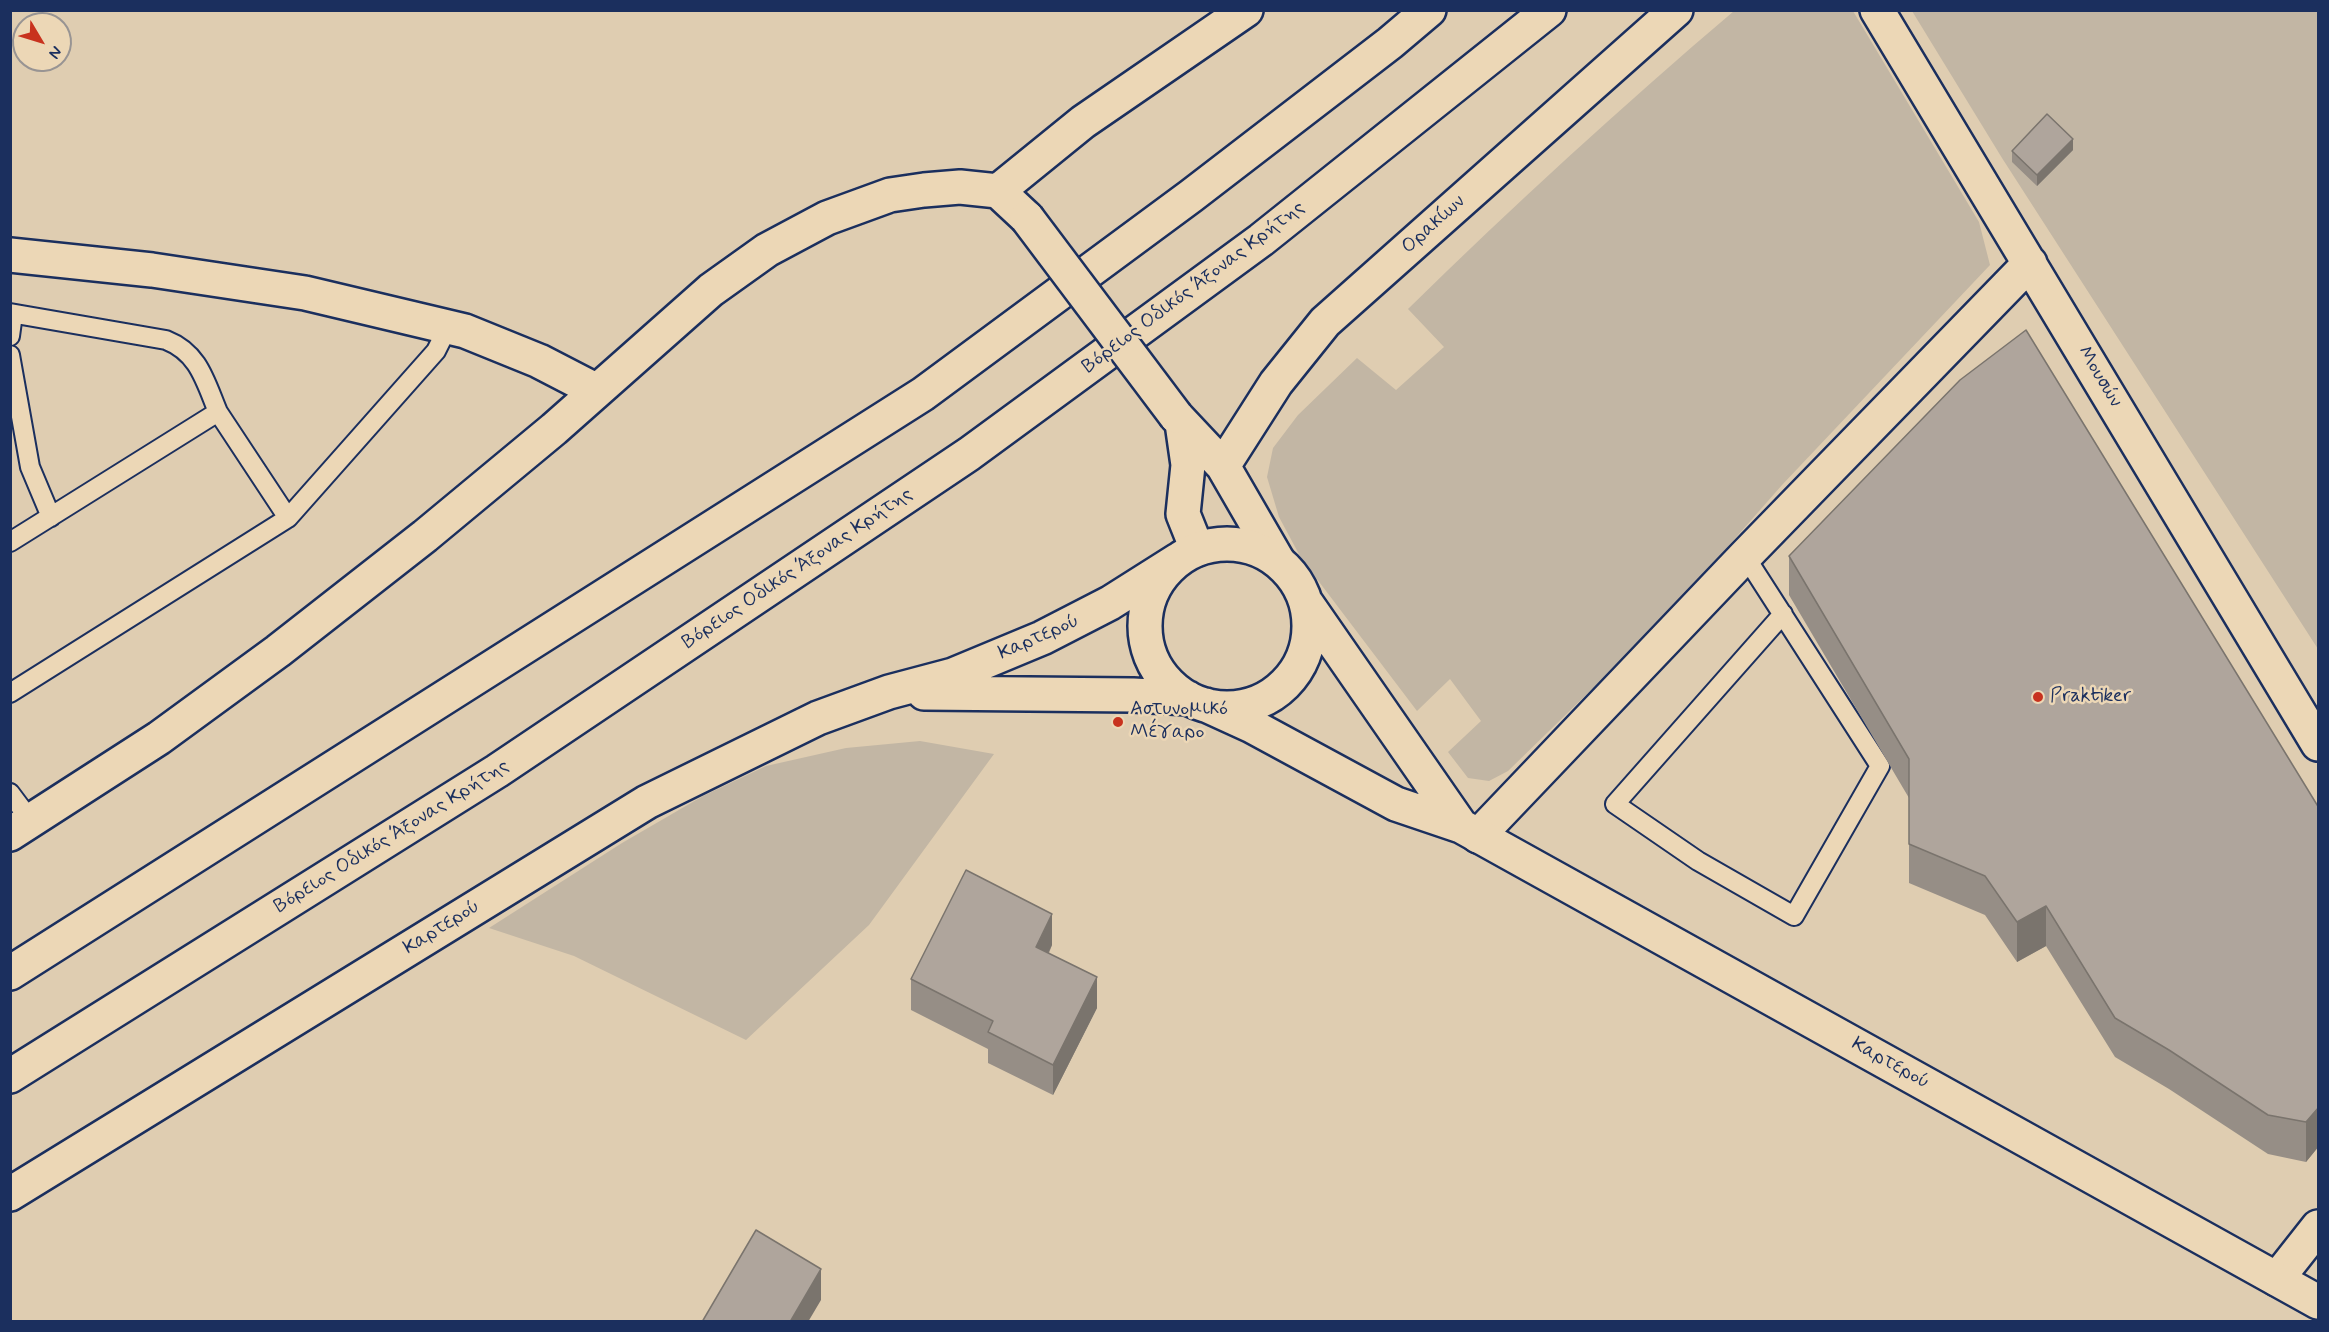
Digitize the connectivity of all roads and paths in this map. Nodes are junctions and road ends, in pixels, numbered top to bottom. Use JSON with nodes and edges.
{"nodes":[{"id":1,"x":1246,"y":10,"type":"edge"},
{"id":2,"x":1429,"y":10,"type":"edge"},
{"id":3,"x":1549,"y":10,"type":"edge"},
{"id":4,"x":1676,"y":10,"type":"edge"},
{"id":5,"x":1877,"y":10,"type":"edge"},
{"id":6,"x":998,"y":191,"type":"junction"},
{"id":7,"x":10,"y":255,"type":"edge"},
{"id":8,"x":2030,"y":263,"type":"junction"},
{"id":9,"x":12,"y":314,"type":"edge"},
{"id":10,"x":448,"y":327,"type":"junction"},
{"id":11,"x":10,"y":336,"type":"edge"},
{"id":12,"x":10,"y":355,"type":"edge"},
{"id":13,"x":597,"y":391,"type":"junction"},
{"id":14,"x":218,"y":412,"type":"junction"},
{"id":15,"x":1179,"y":420,"type":"junction"},
{"id":16,"x":1223,"y":466,"type":"junction"},
{"id":17,"x":51,"y":517,"type":"junction"},
{"id":18,"x":288,"y":518,"type":"junction"},
{"id":19,"x":10,"y":542,"type":"edge"},
{"id":20,"x":1187,"y":555,"type":"junction"},
{"id":21,"x":1745,"y":556,"type":"junction"},
{"id":22,"x":1278,"y":561,"type":"junction"},
{"id":23,"x":1307,"y":604,"type":"junction"},
{"id":24,"x":1783,"y":614,"type":"junction"},
{"id":25,"x":889,"y":692,"type":"junction"},
{"id":26,"x":10,"y":693,"type":"edge"},
{"id":27,"x":1197,"y":702,"type":"junction"},
{"id":28,"x":2319,"y":744,"type":"edge"},
{"id":29,"x":10,"y":793,"type":"edge"},
{"id":30,"x":21,"y":827,"type":"edge"},
{"id":31,"x":1469,"y":831,"type":"junction"},
{"id":32,"x":10,"y":973,"type":"edge"},
{"id":33,"x":10,"y":1076,"type":"edge"},
{"id":34,"x":10,"y":1194,"type":"edge"},
{"id":35,"x":2319,"y":1227,"type":"edge"},
{"id":36,"x":2277,"y":1279,"type":"junction"},
{"id":37,"x":2319,"y":1302,"type":"edge"}],
"edges":[{"from":1,"to":6,"type":"main road"},
{"from":2,"to":32,"type":"main road"},
{"from":3,"to":33,"type":"main road","name":"Βόρειος Οδικός Άξονας Κρήτης"},
{"from":4,"to":16,"type":"main road","name":"Ορακίων"},
{"from":5,"to":8,"type":"main road","name":"Μουσών"},
{"from":6,"to":13,"type":"main road"},
{"from":6,"to":15,"type":"main road","bridge":true},
{"from":7,"to":10,"type":"main road"},
{"from":8,"to":21,"type":"main road"},
{"from":8,"to":28,"type":"main road","name":"Μουσών"},
{"from":9,"to":11,"type":"lane"},
{"from":9,"to":14,"type":"lane"},
{"from":10,"to":13,"type":"main road"},
{"from":10,"to":18,"type":"lane"},
{"from":12,"to":17,"type":"lane"},
{"from":13,"to":30,"type":"main road"},
{"from":14,"to":17,"type":"lane"},
{"from":14,"to":18,"type":"lane"},
{"from":15,"to":16,"type":"main road"},
{"from":15,"to":20,"type":"main road"},
{"from":16,"to":22,"type":"main road"},
{"from":17,"to":19,"type":"lane"},
{"from":18,"to":26,"type":"lane"},
{"from":20,"to":22,"type":"main road"},
{"from":20,"to":25,"type":"main road","name":"Καρτερού"},
{"from":20,"to":27,"type":"main road"},
{"from":21,"to":24,"type":"lane"},
{"from":21,"to":31,"type":"main road"},
{"from":22,"to":23,"type":"main road"},
{"from":23,"to":27,"type":"main road"},
{"from":23,"to":31,"type":"main road","name":"Καρτερού"},
{"from":24,"to":24,"type":"lane"},
{"from":25,"to":27,"type":"main road","name":"Καρτερού"},
{"from":25,"to":34,"type":"main road","name":"Καρτερού"},
{"from":27,"to":31,"type":"main road","name":"Καρτερού"},
{"from":29,"to":30,"type":"lane"},
{"from":31,"to":36,"type":"main road","name":"Καρτερού"},
{"from":35,"to":36,"type":"main road"},
{"from":36,"to":37,"type":"main road","name":"Καρτερού"}]}
